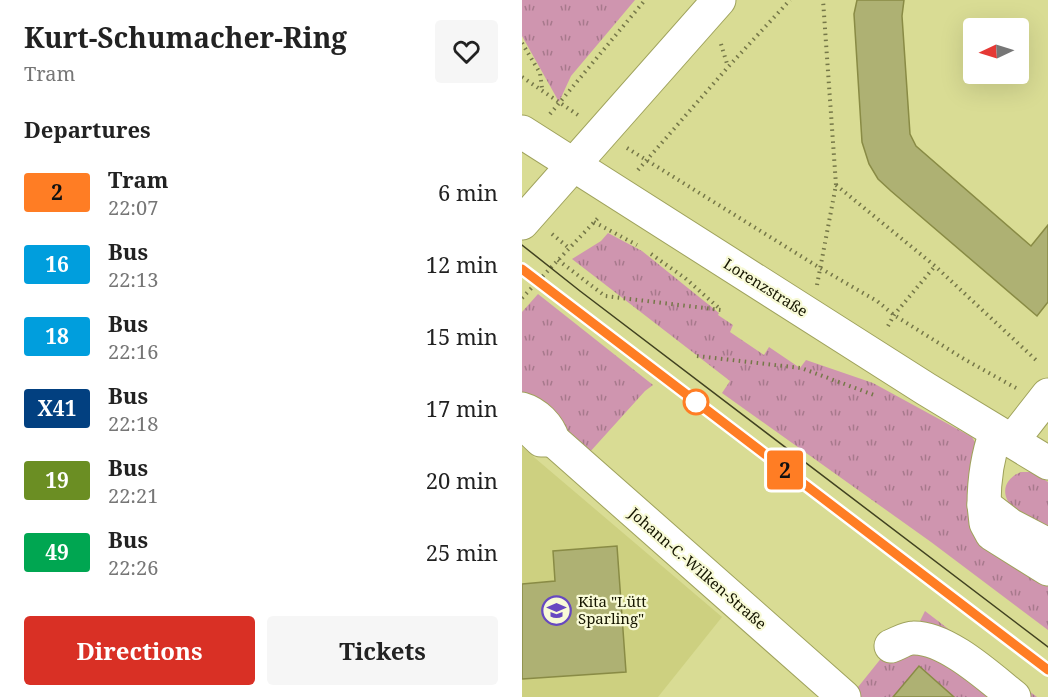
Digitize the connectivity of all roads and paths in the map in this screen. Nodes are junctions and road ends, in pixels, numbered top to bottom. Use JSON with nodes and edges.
{"nodes":[{"id":1,"x":645,"y":0,"type":"edge"},
{"id":2,"x":719,"y":0,"type":"edge"},
{"id":3,"x":790,"y":0,"type":"edge"},
{"id":4,"x":823,"y":0,"type":"edge"},
{"id":5,"x":522,"y":43,"type":"edge"},
{"id":6,"x":522,"y":76,"type":"edge"},
{"id":7,"x":542,"y":89,"type":"junction"},
{"id":8,"x":522,"y":132,"type":"edge"},
{"id":9,"x":574,"y":165,"type":"junction"},
{"id":10,"x":836,"y":185,"type":"junction"},
{"id":11,"x":594,"y":222,"type":"dead end"},
{"id":12,"x":522,"y":224,"type":"edge"},
{"id":13,"x":569,"y":248,"type":"dead end"},
{"id":14,"x":558,"y":260,"type":"junction"},
{"id":15,"x":935,"y":266,"type":"junction"},
{"id":16,"x":820,"y":268,"type":"junction"},
{"id":17,"x":522,"y":298,"type":"edge"},
{"id":18,"x":810,"y":315,"type":"junction"},
{"id":19,"x":894,"y":315,"type":"junction"},
{"id":20,"x":888,"y":326,"type":"dead end"},
{"id":21,"x":697,"y":356,"type":"dead end"},
{"id":22,"x":1036,"y":360,"type":"dead end"},
{"id":23,"x":1011,"y":385,"type":"dead end"},
{"id":24,"x":1048,"y":395,"type":"edge"},
{"id":25,"x":885,"y":399,"type":"dead end"},
{"id":26,"x":522,"y":409,"type":"edge"},
{"id":27,"x":522,"y":422,"type":"edge"},
{"id":28,"x":1004,"y":437,"type":"junction"},
{"id":29,"x":553,"y":440,"type":"junction"},
{"id":30,"x":1048,"y":462,"type":"edge"},
{"id":31,"x":984,"y":506,"type":"junction"},
{"id":32,"x":1048,"y":545,"type":"edge"},
{"id":33,"x":1048,"y":569,"type":"edge"},
{"id":34,"x":891,"y":646,"type":"dead end"},
{"id":35,"x":844,"y":697,"type":"edge"},
{"id":36,"x":1014,"y":697,"type":"edge"}],
"edges":[{"from":1,"to":7,"type":"path"},
{"from":2,"to":9,"type":"street"},
{"from":3,"to":16,"type":"path"},
{"from":4,"to":10,"type":"path"},
{"from":5,"to":7,"type":"path"},
{"from":6,"to":7,"type":"path"},
{"from":8,"to":9,"type":"street","name":"Lorenzstraße"},
{"from":9,"to":12,"type":"street"},
{"from":9,"to":18,"type":"street","name":"Lorenzstraße"},
{"from":10,"to":15,"type":"path"},
{"from":10,"to":16,"type":"path"},
{"from":11,"to":14,"type":"path"},
{"from":13,"to":14,"type":"path"},
{"from":14,"to":17,"type":"path"},
{"from":15,"to":19,"type":"path"},
{"from":15,"to":22,"type":"path"},
{"from":16,"to":18,"type":"path"},
{"from":16,"to":19,"type":"path"},
{"from":18,"to":28,"type":"street","name":"Lorenzstraße"},
{"from":19,"to":20,"type":"path"},
{"from":19,"to":23,"type":"path"},
{"from":21,"to":25,"type":"path"},
{"from":24,"to":28,"type":"street"},
{"from":26,"to":29,"type":"street","name":"Johann-C.-Wilken-Straße"},
{"from":27,"to":29,"type":"street","name":"Johann-C.-Wilken-Straße"},
{"from":28,"to":30,"type":"street","name":"Lorenzstraße"},
{"from":28,"to":31,"type":"street"},
{"from":29,"to":35,"type":"street","name":"Johann-C.-Wilken-Straße"},
{"from":31,"to":32,"type":"street"},
{"from":31,"to":33,"type":"street"},
{"from":34,"to":36,"type":"street"}]}
